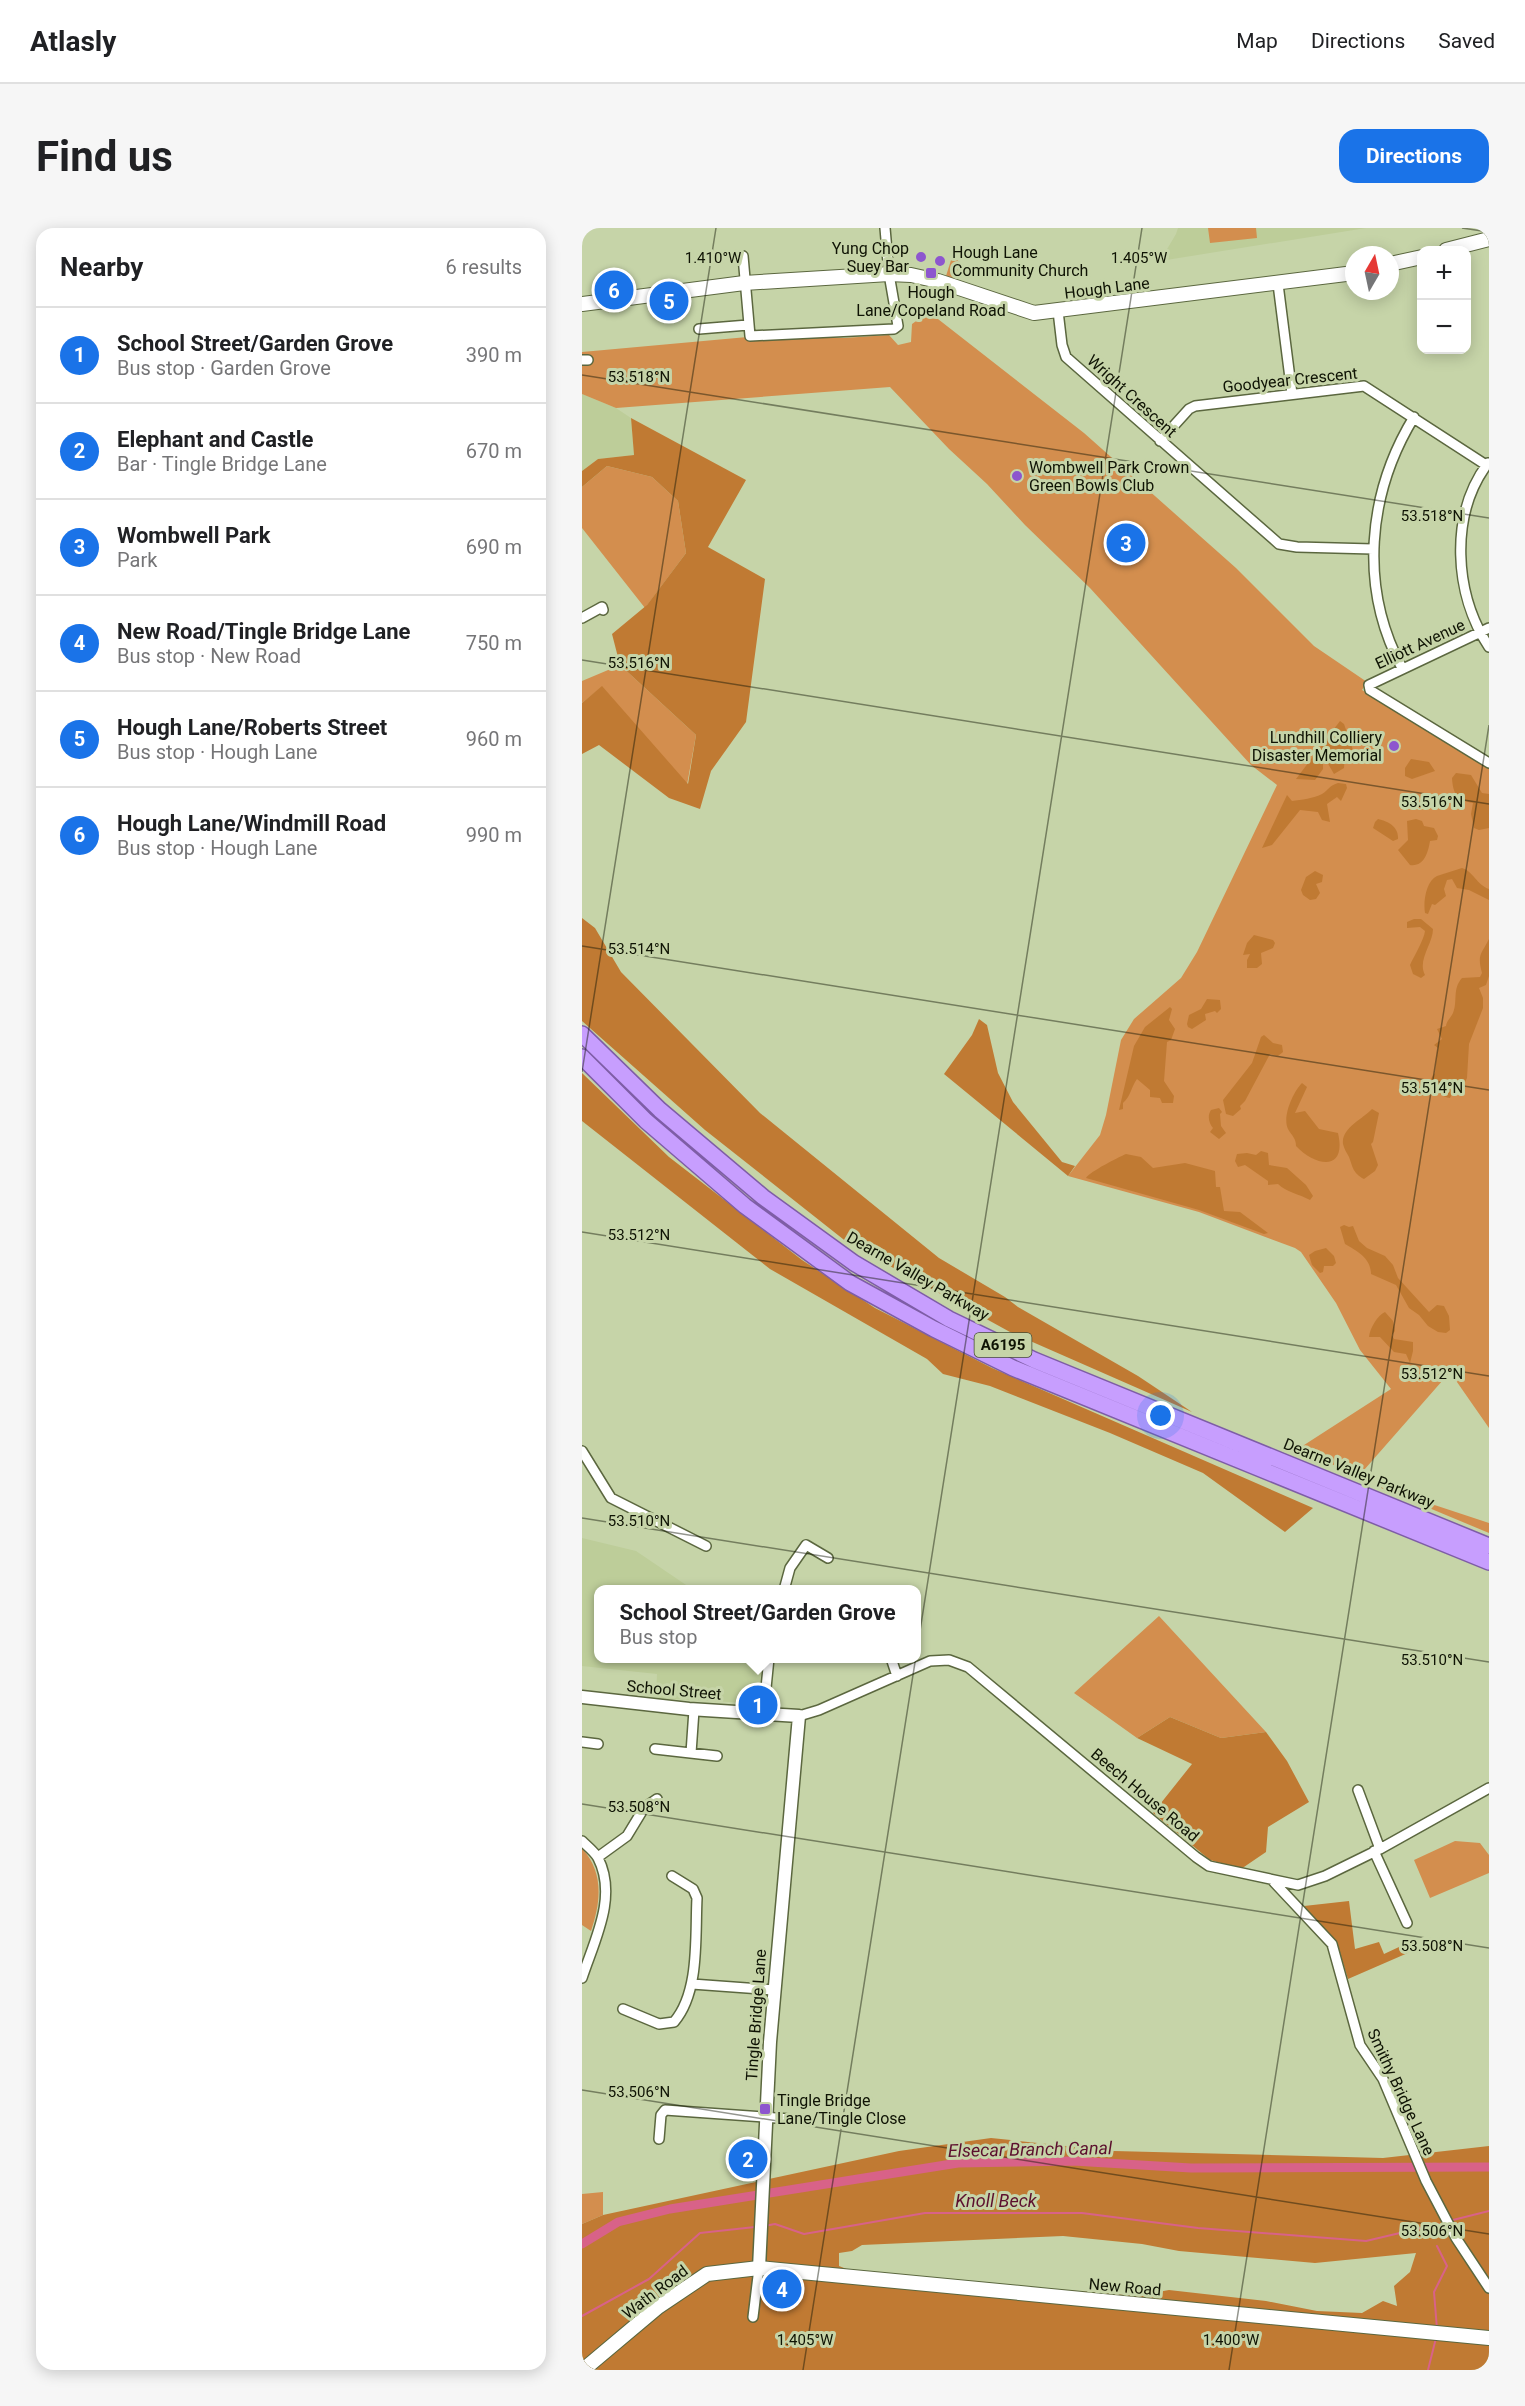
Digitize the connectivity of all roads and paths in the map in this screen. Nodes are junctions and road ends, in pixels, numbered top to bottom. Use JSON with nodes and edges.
{"nodes":[{"id":1,"x":885,"y":228,"type":"edge"},
{"id":2,"x":1489,"y":239,"type":"edge"},
{"id":3,"x":1462,"y":246,"type":"edge"},
{"id":4,"x":743,"y":256,"type":"dead end"},
{"id":5,"x":1417,"y":258,"type":"edge"},
{"id":6,"x":1399,"y":262,"type":"edge"},
{"id":7,"x":889,"y":274,"type":"junction"},
{"id":8,"x":1345,"y":274,"type":"edge"},
{"id":9,"x":744,"y":283,"type":"junction"},
{"id":10,"x":1278,"y":284,"type":"junction"},
{"id":11,"x":582,"y":304,"type":"edge"},
{"id":12,"x":1058,"y":311,"type":"junction"},
{"id":13,"x":748,"y":325,"type":"junction"},
{"id":14,"x":699,"y":329,"type":"dead end"},
{"id":15,"x":1292,"y":394,"type":"junction"},
{"id":16,"x":1414,"y":417,"type":"junction"},
{"id":17,"x":1160,"y":441,"type":"junction"},
{"id":18,"x":1488,"y":463,"type":"edge"},
{"id":19,"x":1373,"y":549,"type":"junction"},
{"id":20,"x":603,"y":610,"type":"dead end"},
{"id":21,"x":582,"y":618,"type":"edge"},
{"id":22,"x":1489,"y":628,"type":"edge"},
{"id":23,"x":1479,"y":632,"type":"junction"},
{"id":24,"x":1489,"y":647,"type":"edge"},
{"id":25,"x":1402,"y":668,"type":"junction"},
{"id":26,"x":1489,"y":763,"type":"edge"},
{"id":27,"x":582,"y":1034,"type":"edge"},
{"id":28,"x":582,"y":1057,"type":"edge"},
{"id":29,"x":582,"y":1451,"type":"edge"},
{"id":30,"x":706,"y":1546,"type":"dead end"},
{"id":31,"x":1489,"y":1546,"type":"edge"},
{"id":32,"x":828,"y":1558,"type":"dead end"},
{"id":33,"x":1489,"y":1562,"type":"edge"},
{"id":34,"x":785,"y":1585,"type":"edge"},
{"id":35,"x":769,"y":1663,"type":"edge"},
{"id":36,"x":892,"y":1663,"type":"edge"},
{"id":37,"x":897,"y":1676,"type":"junction"},
{"id":38,"x":582,"y":1697,"type":"edge"},
{"id":39,"x":694,"y":1710,"type":"junction"},
{"id":40,"x":759,"y":1713,"type":"junction"},
{"id":41,"x":799,"y":1716,"type":"junction"},
{"id":42,"x":582,"y":1742,"type":"edge"},
{"id":43,"x":598,"y":1744,"type":"dead end"},
{"id":44,"x":655,"y":1749,"type":"dead end"},
{"id":45,"x":691,"y":1753,"type":"junction"},
{"id":46,"x":717,"y":1756,"type":"dead end"},
{"id":47,"x":1489,"y":1788,"type":"edge"},
{"id":48,"x":1358,"y":1790,"type":"dead end"},
{"id":49,"x":657,"y":1799,"type":"dead end"},
{"id":50,"x":582,"y":1841,"type":"edge"},
{"id":51,"x":1377,"y":1850,"type":"junction"},
{"id":52,"x":598,"y":1857,"type":"junction"},
{"id":53,"x":672,"y":1876,"type":"dead end"},
{"id":54,"x":1273,"y":1881,"type":"junction"},
{"id":55,"x":1407,"y":1923,"type":"dead end"},
{"id":56,"x":582,"y":1978,"type":"edge"},
{"id":57,"x":692,"y":1984,"type":"junction"},
{"id":58,"x":774,"y":1990,"type":"junction"},
{"id":59,"x":623,"y":2009,"type":"dead end"},
{"id":60,"x":765,"y":2118,"type":"junction"},
{"id":61,"x":805,"y":2120,"type":"dead end"},
{"id":62,"x":659,"y":2139,"type":"dead end"},
{"id":63,"x":759,"y":2268,"type":"junction"},
{"id":64,"x":1489,"y":2288,"type":"edge"},
{"id":65,"x":753,"y":2317,"type":"dead end"},
{"id":66,"x":1489,"y":2338,"type":"edge"},
{"id":67,"x":583,"y":2370,"type":"edge"}],
"edges":[{"from":1,"to":7,"type":"street"},
{"from":2,"to":3,"type":"main road"},
{"from":4,"to":9,"type":"street"},
{"from":5,"to":6,"type":"main road"},
{"from":7,"to":9,"type":"main road","name":"Hough Lane"},
{"from":7,"to":12,"type":"main road","name":"Hough Lane"},
{"from":7,"to":13,"type":"street"},
{"from":8,"to":10,"type":"main road","name":"Hough Lane"},
{"from":9,"to":11,"type":"main road","name":"Hough Lane"},
{"from":9,"to":13,"type":"street"},
{"from":10,"to":12,"type":"main road","name":"Hough Lane"},
{"from":10,"to":15,"type":"street"},
{"from":12,"to":17,"type":"street","name":"Wright Crescent"},
{"from":13,"to":14,"type":"street"},
{"from":15,"to":16,"type":"street","name":"Goodyear Crescent"},
{"from":15,"to":17,"type":"street","name":"Goodyear Crescent"},
{"from":16,"to":18,"type":"street","name":"Goodyear Crescent"},
{"from":16,"to":19,"type":"street"},
{"from":17,"to":19,"type":"street","name":"Wright Crescent"},
{"from":18,"to":23,"type":"street"},
{"from":19,"to":25,"type":"street"},
{"from":20,"to":21,"type":"street"},
{"from":22,"to":23,"type":"street","name":"Elliott Avenue"},
{"from":23,"to":24,"type":"street"},
{"from":23,"to":25,"type":"street","name":"Elliott Avenue"},
{"from":25,"to":26,"type":"street","name":"Elliott Avenue"},
{"from":27,"to":31,"type":"highway","name":"Dearne Valley Parkway","number":"A6195"},
{"from":28,"to":33,"type":"highway","name":"Dearne Valley Parkway","number":"A6195"},
{"from":29,"to":30,"type":"street"},
{"from":32,"to":34,"type":"street"},
{"from":35,"to":40,"type":"street"},
{"from":36,"to":37,"type":"street"},
{"from":37,"to":41,"type":"street","name":"Beech House Road"},
{"from":37,"to":54,"type":"street","name":"Beech House Road"},
{"from":38,"to":39,"type":"street","name":"School Street"},
{"from":39,"to":40,"type":"street","name":"School Street"},
{"from":39,"to":45,"type":"street"},
{"from":40,"to":41,"type":"street","name":"School Street"},
{"from":41,"to":58,"type":"street","name":"Tingle Bridge Lane"},
{"from":42,"to":43,"type":"street"},
{"from":44,"to":45,"type":"street"},
{"from":45,"to":46,"type":"street"},
{"from":47,"to":51,"type":"street","name":"Beech House Road"},
{"from":48,"to":51,"type":"street"},
{"from":49,"to":52,"type":"street"},
{"from":50,"to":52,"type":"street"},
{"from":51,"to":54,"type":"street","name":"Beech House Road"},
{"from":51,"to":55,"type":"street"},
{"from":52,"to":56,"type":"street"},
{"from":53,"to":57,"type":"street"},
{"from":54,"to":64,"type":"street","name":"Smithy Bridge Lane"},
{"from":57,"to":58,"type":"street"},
{"from":57,"to":59,"type":"street"},
{"from":58,"to":60,"type":"street","name":"Tingle Bridge Lane"},
{"from":60,"to":61,"type":"street"},
{"from":60,"to":62,"type":"street"},
{"from":60,"to":63,"type":"street","name":"Tingle Bridge Lane"},
{"from":63,"to":65,"type":"street","name":"Tingle Bridge Lane"},
{"from":63,"to":66,"type":"main road","name":"New Road"},
{"from":63,"to":67,"type":"main road","name":"Wath Road"}]}
